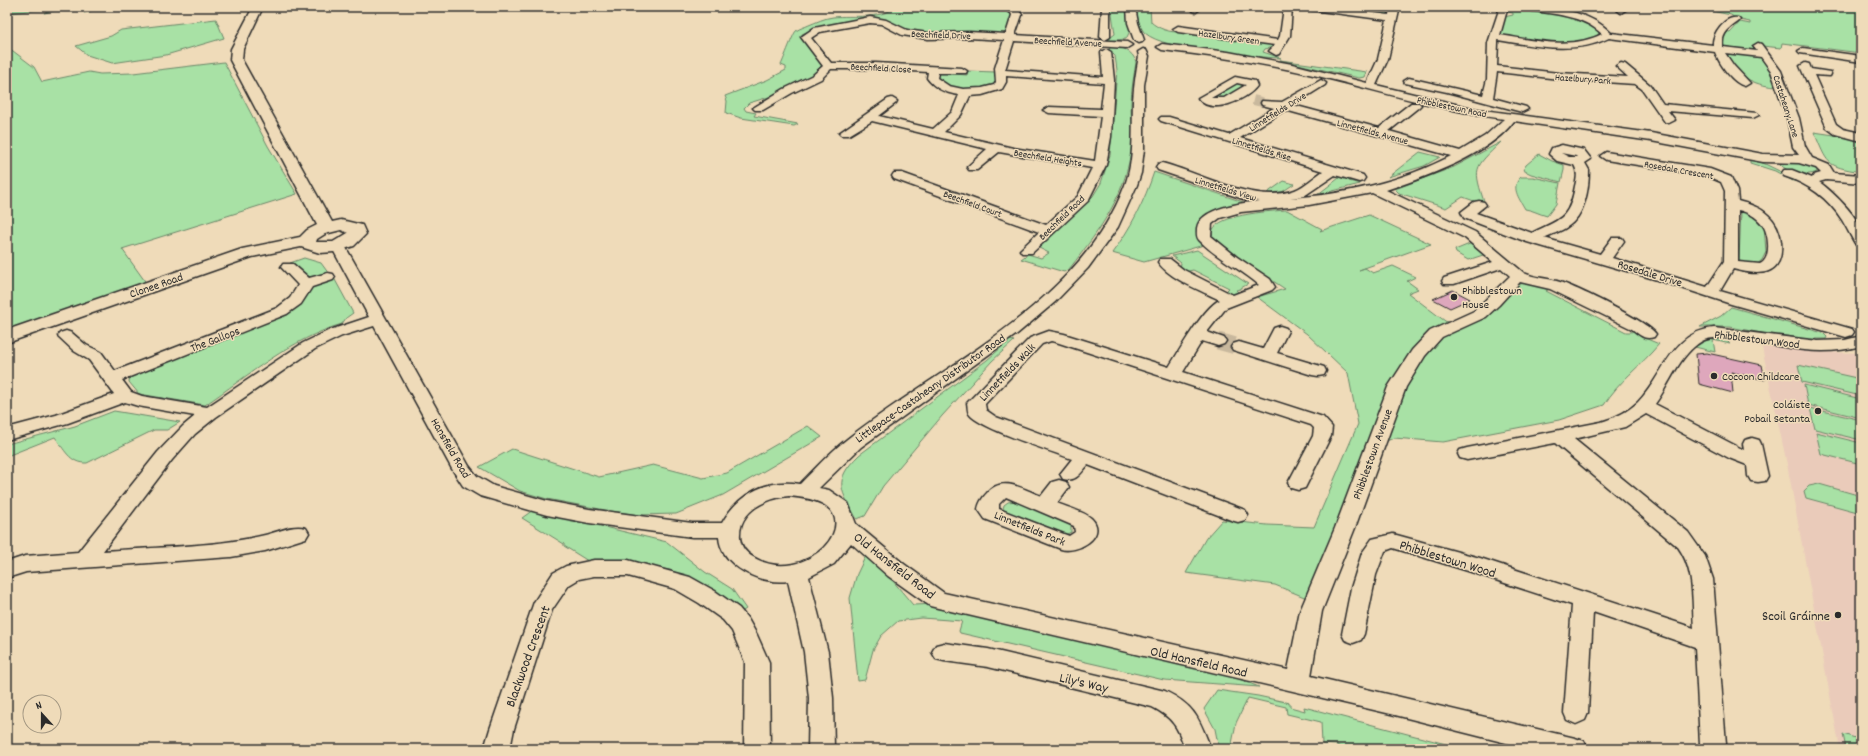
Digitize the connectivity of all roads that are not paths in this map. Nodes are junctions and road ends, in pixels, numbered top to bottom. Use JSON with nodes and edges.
{"nodes":[{"id":1,"x":258,"y":7,"type":"edge"},
{"id":2,"x":1004,"y":7,"type":"edge"},
{"id":3,"x":1106,"y":7,"type":"edge"},
{"id":4,"x":1132,"y":7,"type":"edge"},
{"id":5,"x":1288,"y":7,"type":"edge"},
{"id":6,"x":1312,"y":7,"type":"edge"},
{"id":7,"x":1394,"y":7,"type":"edge"},
{"id":8,"x":1527,"y":7,"type":"edge"},
{"id":9,"x":1506,"y":12,"type":"dead end"},
{"id":10,"x":1392,"y":18,"type":"junction"},
{"id":11,"x":1734,"y":20,"type":"dead end"},
{"id":12,"x":1178,"y":29,"type":"dead end"},
{"id":13,"x":1608,"y":35,"type":"junction"},
{"id":14,"x":1105,"y":37,"type":"dead end"},
{"id":15,"x":1495,"y":37,"type":"junction"},
{"id":16,"x":1008,"y":38,"type":"junction"},
{"id":17,"x":1281,"y":43,"type":"junction"},
{"id":18,"x":1150,"y":44,"type":"junction"},
{"id":19,"x":1758,"y":46,"type":"dead end"},
{"id":20,"x":1266,"y":50,"type":"dead end"},
{"id":21,"x":1720,"y":50,"type":"junction"},
{"id":22,"x":1804,"y":51,"type":"dead end"},
{"id":23,"x":1106,"y":52,"type":"dead end"},
{"id":24,"x":1765,"y":55,"type":"junction"},
{"id":25,"x":1861,"y":59,"type":"edge"},
{"id":26,"x":828,"y":66,"type":"junction"},
{"id":27,"x":1621,"y":66,"type":"dead end"},
{"id":28,"x":1494,"y":69,"type":"junction"},
{"id":29,"x":934,"y":70,"type":"junction"},
{"id":30,"x":962,"y":71,"type":"dead end"},
{"id":31,"x":1001,"y":73,"type":"junction"},
{"id":32,"x":1826,"y":74,"type":"dead end"},
{"id":33,"x":1109,"y":80,"type":"junction"},
{"id":34,"x":1409,"y":81,"type":"dead end"},
{"id":35,"x":1638,"y":81,"type":"junction"},
{"id":36,"x":1321,"y":83,"type":"dead end"},
{"id":37,"x":1745,"y":83,"type":"dead end"},
{"id":38,"x":1370,"y":86,"type":"junction"},
{"id":39,"x":966,"y":92,"type":"junction"},
{"id":40,"x":1237,"y":95,"type":"dead end"},
{"id":41,"x":892,"y":100,"type":"dead end"},
{"id":42,"x":1253,"y":100,"type":"tunnel mouth"},
{"id":43,"x":1487,"y":100,"type":"junction"},
{"id":44,"x":1266,"y":103,"type":"tunnel mouth"},
{"id":45,"x":1415,"y":105,"type":"dead end"},
{"id":46,"x":1284,"y":106,"type":"junction"},
{"id":47,"x":1660,"y":107,"type":"junction"},
{"id":48,"x":759,"y":108,"type":"dead end"},
{"id":49,"x":1049,"y":110,"type":"dead end"},
{"id":50,"x":1546,"y":112,"type":"dead end"},
{"id":51,"x":1106,"y":113,"type":"junction"},
{"id":52,"x":1753,"y":115,"type":"dead end"},
{"id":53,"x":870,"y":117,"type":"junction"},
{"id":54,"x":1511,"y":118,"type":"junction"},
{"id":55,"x":1165,"y":119,"type":"dead end"},
{"id":56,"x":1669,"y":120,"type":"dead end"},
{"id":57,"x":845,"y":133,"type":"dead end"},
{"id":58,"x":936,"y":133,"type":"junction"},
{"id":59,"x":1380,"y":133,"type":"junction"},
{"id":60,"x":1861,"y":137,"type":"edge"},
{"id":61,"x":1232,"y":138,"type":"junction"},
{"id":62,"x":1799,"y":147,"type":"junction"},
{"id":63,"x":996,"y":148,"type":"junction"},
{"id":64,"x":1462,"y":156,"type":"junction"},
{"id":65,"x":1606,"y":156,"type":"dead end"},
{"id":66,"x":1793,"y":158,"type":"junction"},
{"id":67,"x":1577,"y":161,"type":"dead end"},
{"id":68,"x":1100,"y":165,"type":"junction"},
{"id":69,"x":973,"y":166,"type":"dead end"},
{"id":70,"x":1781,"y":166,"type":"junction"},
{"id":71,"x":1162,"y":167,"type":"dead end"},
{"id":72,"x":1333,"y":170,"type":"junction"},
{"id":73,"x":1819,"y":173,"type":"junction"},
{"id":74,"x":898,"y":176,"type":"dead end"},
{"id":75,"x":1359,"y":178,"type":"dead end"},
{"id":76,"x":1861,"y":182,"type":"edge"},
{"id":77,"x":1372,"y":188,"type":"junction"},
{"id":78,"x":1732,"y":204,"type":"junction"},
{"id":79,"x":1479,"y":205,"type":"dead end"},
{"id":80,"x":327,"y":228,"type":"junction"},
{"id":81,"x":1047,"y":230,"type":"junction"},
{"id":82,"x":1532,"y":239,"type":"junction"},
{"id":83,"x":307,"y":241,"type":"junction"},
{"id":84,"x":1617,"y":241,"type":"dead end"},
{"id":85,"x":1861,"y":242,"type":"edge"},
{"id":86,"x":338,"y":246,"type":"junction"},
{"id":87,"x":1027,"y":250,"type":"dead end"},
{"id":88,"x":1604,"y":259,"type":"junction"},
{"id":89,"x":1165,"y":262,"type":"dead end"},
{"id":90,"x":1503,"y":263,"type":"junction"},
{"id":91,"x":1730,"y":264,"type":"junction"},
{"id":92,"x":288,"y":267,"type":"dead end"},
{"id":93,"x":1519,"y":276,"type":"junction"},
{"id":94,"x":328,"y":277,"type":"dead end"},
{"id":95,"x":1449,"y":281,"type":"dead end"},
{"id":96,"x":306,"y":284,"type":"junction"},
{"id":97,"x":1711,"y":293,"type":"junction"},
{"id":98,"x":1231,"y":300,"type":"junction"},
{"id":99,"x":378,"y":319,"type":"junction"},
{"id":100,"x":1280,"y":332,"type":"dead end"},
{"id":101,"x":1648,"y":334,"type":"dead end"},
{"id":102,"x":1199,"y":335,"type":"junction"},
{"id":103,"x":66,"y":336,"type":"dead end"},
{"id":104,"x":7,"y":337,"type":"edge"},
{"id":105,"x":1856,"y":337,"type":"edge"},
{"id":106,"x":1218,"y":341,"type":"tunnel mouth"},
{"id":107,"x":1239,"y":347,"type":"tunnel mouth"},
{"id":108,"x":1268,"y":356,"type":"junction"},
{"id":109,"x":1318,"y":371,"type":"dead end"},
{"id":110,"x":1173,"y":374,"type":"junction"},
{"id":111,"x":112,"y":378,"type":"junction"},
{"id":112,"x":125,"y":396,"type":"junction"},
{"id":113,"x":1644,"y":406,"type":"junction"},
{"id":114,"x":210,"y":413,"type":"junction"},
{"id":115,"x":7,"y":434,"type":"edge"},
{"id":116,"x":1558,"y":436,"type":"junction"},
{"id":117,"x":1467,"y":454,"type":"dead end"},
{"id":118,"x":1084,"y":457,"type":"junction"},
{"id":119,"x":1756,"y":461,"type":"dead end"},
{"id":120,"x":1298,"y":482,"type":"dead end"},
{"id":121,"x":806,"y":490,"type":"junction"},
{"id":122,"x":1044,"y":506,"type":"dead end"},
{"id":123,"x":1238,"y":515,"type":"dead end"},
{"id":124,"x":846,"y":527,"type":"junction"},
{"id":125,"x":729,"y":530,"type":"junction"},
{"id":126,"x":299,"y":533,"type":"dead end"},
{"id":127,"x":84,"y":560,"type":"junction"},
{"id":128,"x":7,"y":570,"type":"edge"},
{"id":129,"x":796,"y":572,"type":"junction"},
{"id":130,"x":1583,"y":602,"type":"junction"},
{"id":131,"x":1353,"y":634,"type":"dead end"},
{"id":132,"x":1706,"y":641,"type":"junction"},
{"id":133,"x":944,"y":652,"type":"dead end"},
{"id":134,"x":1299,"y":683,"type":"junction"},
{"id":135,"x":1576,"y":714,"type":"dead end"},
{"id":136,"x":1713,"y":744,"type":"dead end"},
{"id":137,"x":497,"y":749,"type":"edge"},
{"id":138,"x":757,"y":749,"type":"edge"},
{"id":139,"x":821,"y":749,"type":"edge"},
{"id":140,"x":1198,"y":749,"type":"edge"},
{"id":141,"x":1575,"y":749,"type":"edge"}],
"edges":[{"from":1,"to":80,"type":"main road"},
{"from":2,"to":16,"type":"street"},
{"from":3,"to":14,"type":"street"},
{"from":4,"to":18,"type":"street","name":"Littlepace-Castaheany Distributor Road"},
{"from":5,"to":17,"type":"street"},
{"from":6,"to":10,"type":"street"},
{"from":7,"to":10,"type":"street"},
{"from":8,"to":13,"type":"street"},
{"from":9,"to":15,"type":"street"},
{"from":10,"to":38,"type":"street"},
{"from":11,"to":21,"type":"street"},
{"from":12,"to":17,"type":"street","name":"Hazelbury Green"},
{"from":13,"to":15,"type":"street"},
{"from":13,"to":21,"type":"street"},
{"from":15,"to":28,"type":"street"},
{"from":16,"to":18,"type":"street","name":"Beechfield Avenue"},
{"from":16,"to":26,"type":"street","name":"Beechfield Drive"},
{"from":16,"to":31,"type":"street"},
{"from":17,"to":20,"type":"street","name":"Hazelbury Green"},
{"from":18,"to":38,"type":"street","name":"Phibblestown Road"},
{"from":18,"to":121,"type":"street","name":"Littlepace-Castaheany Distributor Road"},
{"from":19,"to":24,"type":"street","name":"Castaheany Lane"},
{"from":21,"to":24,"type":"street"},
{"from":21,"to":37,"type":"street"},
{"from":22,"to":25,"type":"street"},
{"from":23,"to":33,"type":"street","name":"Beechfield Road"},
{"from":24,"to":62,"type":"street","name":"Castaheany Lane"},
{"from":26,"to":29,"type":"street","name":"Beechfield Close"},
{"from":26,"to":48,"type":"street"},
{"from":27,"to":35,"type":"street"},
{"from":28,"to":35,"type":"street","name":"Hazelbury Park"},
{"from":28,"to":43,"type":"street"},
{"from":29,"to":30,"type":"street","name":"Beechfield Close"},
{"from":29,"to":39,"type":"street"},
{"from":31,"to":33,"type":"street"},
{"from":31,"to":39,"type":"street"},
{"from":32,"to":60,"type":"street"},
{"from":33,"to":51,"type":"street","name":"Beechfield Road"},
{"from":34,"to":43,"type":"street"},
{"from":35,"to":47,"type":"street"},
{"from":36,"to":46,"type":"street","name":"Linnetfields Drive"},
{"from":38,"to":54,"type":"street","name":"Phibblestown Road"},
{"from":39,"to":58,"type":"street"},
{"from":40,"to":42,"type":"street"},
{"from":41,"to":53,"type":"street"},
{"from":43,"to":50,"type":"street"},
{"from":44,"to":46,"type":"street","name":"Linnetfields Avenue"},
{"from":45,"to":59,"type":"street"},
{"from":46,"to":59,"type":"street","name":"Linnetfields Avenue"},
{"from":46,"to":61,"type":"street","name":"Linnetfields Drive"},
{"from":47,"to":52,"type":"street"},
{"from":47,"to":56,"type":"street"},
{"from":49,"to":51,"type":"street"},
{"from":51,"to":68,"type":"street","name":"Beechfield Road"},
{"from":53,"to":57,"type":"street"},
{"from":53,"to":58,"type":"street","name":"Beechfield Heights"},
{"from":54,"to":64,"type":"street"},
{"from":54,"to":70,"type":"street","name":"Phibblestown Road"},
{"from":55,"to":61,"type":"street","name":"Linnetfields Rise"},
{"from":58,"to":63,"type":"street","name":"Beechfield Heights"},
{"from":59,"to":64,"type":"street","name":"Linnetfields Avenue"},
{"from":61,"to":72,"type":"street","name":"Linnetfields Rise"},
{"from":62,"to":66,"type":"street","name":"Castaheany Lane"},
{"from":62,"to":73,"type":"street","name":"Castaheany Lane"},
{"from":63,"to":68,"type":"street","name":"Beechfield Heights"},
{"from":63,"to":69,"type":"street"},
{"from":64,"to":77,"type":"street"},
{"from":65,"to":78,"type":"street","name":"Rosedale Crescent"},
{"from":66,"to":70,"type":"street"},
{"from":66,"to":73,"type":"street"},
{"from":67,"to":82,"type":"street"},
{"from":68,"to":81,"type":"street","name":"Beechfield Road"},
{"from":70,"to":73,"type":"street","name":"Phibblestown Road"},
{"from":71,"to":72,"type":"street","name":"Linnetfields View"},
{"from":72,"to":75,"type":"street","name":"Linnetfields Rise"},
{"from":73,"to":76,"type":"street"},
{"from":73,"to":85,"type":"street","name":"Castaheany Lane"},
{"from":74,"to":81,"type":"street","name":"Beechfield Court"},
{"from":77,"to":90,"type":"street"},
{"from":77,"to":98,"type":"street"},
{"from":78,"to":91,"type":"street","name":"Rosedale Crescent"},
{"from":78,"to":91,"type":"street"},
{"from":79,"to":82,"type":"street","name":"Rosedale Drive"},
{"from":80,"to":83,"type":"main road"},
{"from":80,"to":86,"type":"main road"},
{"from":81,"to":87,"type":"street","name":"Beechfield Road"},
{"from":82,"to":88,"type":"street","name":"Rosedale Drive"},
{"from":83,"to":86,"type":"main road"},
{"from":83,"to":104,"type":"main road","name":"Clonee Road"},
{"from":84,"to":88,"type":"street"},
{"from":86,"to":99,"type":"street","name":"Hansfield Road"},
{"from":88,"to":97,"type":"street","name":"Rosedale Drive"},
{"from":89,"to":98,"type":"street"},
{"from":90,"to":93,"type":"street"},
{"from":90,"to":95,"type":"street"},
{"from":91,"to":97,"type":"street"},
{"from":92,"to":96,"type":"street"},
{"from":93,"to":101,"type":"street"},
{"from":93,"to":134,"type":"street","name":"Phibblestown Avenue"},
{"from":94,"to":96,"type":"street"},
{"from":96,"to":111,"type":"street","name":"The Gallops"},
{"from":97,"to":105,"type":"street","name":"Rosedale Drive"},
{"from":98,"to":102,"type":"street"},
{"from":99,"to":114,"type":"street"},
{"from":99,"to":125,"type":"street","name":"Hansfield Road"},
{"from":100,"to":108,"type":"street"},
{"from":102,"to":106,"type":"street"},
{"from":102,"to":110,"type":"street"},
{"from":103,"to":111,"type":"street"},
{"from":105,"to":113,"type":"street","name":"Phibblestown Wood"},
{"from":107,"to":108,"type":"street"},
{"from":108,"to":109,"type":"street"},
{"from":110,"to":118,"type":"street","name":"Linnetfields Walk"},
{"from":110,"to":120,"type":"street","name":"Linnetfields Walk"},
{"from":111,"to":112,"type":"street"},
{"from":112,"to":114,"type":"street"},
{"from":112,"to":115,"type":"street"},
{"from":113,"to":116,"type":"street","name":"Phibblestown Wood"},
{"from":113,"to":119,"type":"street"},
{"from":114,"to":127,"type":"street"},
{"from":116,"to":117,"type":"street","name":"Phibblestown Wood"},
{"from":116,"to":132,"type":"street"},
{"from":118,"to":122,"type":"street"},
{"from":118,"to":123,"type":"street","name":"Linnetfields Walk"},
{"from":121,"to":124,"type":"street"},
{"from":121,"to":125,"type":"street"},
{"from":124,"to":129,"type":"street"},
{"from":124,"to":134,"type":"street","name":"Old Hansfield Road"},
{"from":125,"to":129,"type":"street"},
{"from":126,"to":127,"type":"street"},
{"from":127,"to":128,"type":"street"},
{"from":129,"to":139,"type":"street"},
{"from":130,"to":131,"type":"street","name":"Phibblestown Wood"},
{"from":130,"to":132,"type":"street","name":"Phibblestown Wood"},
{"from":130,"to":135,"type":"street"},
{"from":132,"to":136,"type":"street"},
{"from":133,"to":140,"type":"street","name":"Lily's Way"},
{"from":134,"to":141,"type":"street","name":"Old Hansfield Road"},
{"from":137,"to":138,"type":"street","name":"Blackwood Crescent"}]}
